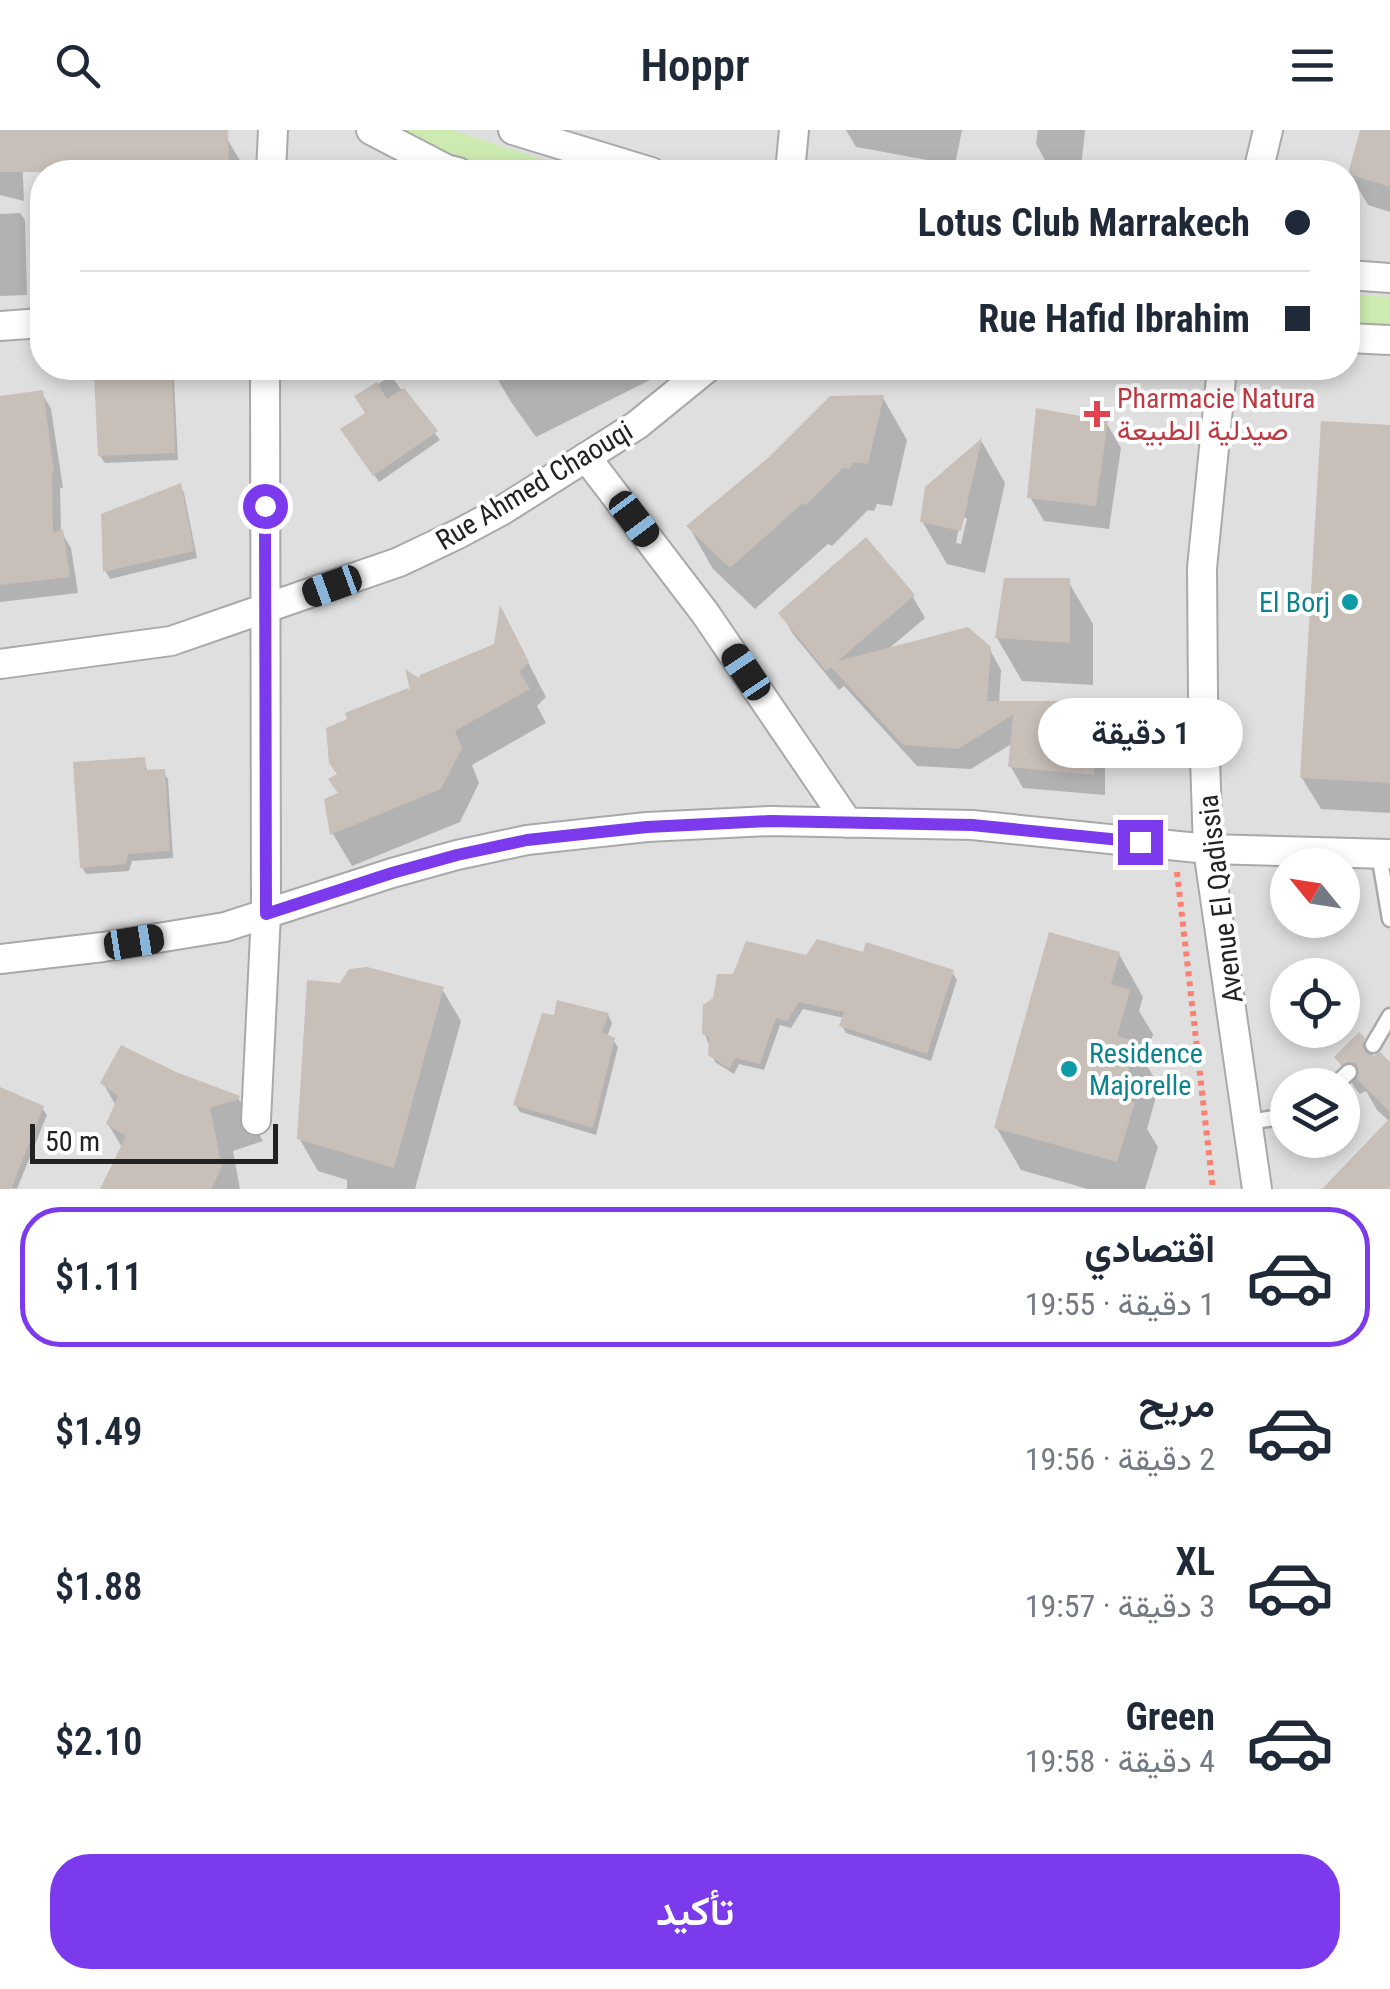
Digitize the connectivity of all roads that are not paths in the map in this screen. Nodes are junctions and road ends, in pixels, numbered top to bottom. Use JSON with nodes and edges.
{"nodes":[{"id":1,"x":273,"y":130,"type":"edge"},
{"id":2,"x":371,"y":130,"type":"edge"},
{"id":3,"x":512,"y":130,"type":"edge"},
{"id":4,"x":794,"y":130,"type":"edge"},
{"id":5,"x":1268,"y":130,"type":"edge"},
{"id":6,"x":272,"y":160,"type":"edge"},
{"id":7,"x":430,"y":160,"type":"edge"},
{"id":8,"x":611,"y":160,"type":"edge"},
{"id":9,"x":791,"y":160,"type":"edge"},
{"id":10,"x":1261,"y":160,"type":"edge"},
{"id":11,"x":1360,"y":276,"type":"edge"},
{"id":12,"x":1390,"y":278,"type":"edge"},
{"id":13,"x":30,"y":324,"type":"edge"},
{"id":14,"x":0,"y":326,"type":"edge"},
{"id":15,"x":1360,"y":339,"type":"edge"},
{"id":16,"x":1390,"y":340,"type":"edge"},
{"id":17,"x":265,"y":380,"type":"edge"},
{"id":18,"x":692,"y":380,"type":"edge"},
{"id":19,"x":1221,"y":380,"type":"edge"},
{"id":20,"x":586,"y":457,"type":"junction"},
{"id":21,"x":265,"y":610,"type":"junction"},
{"id":22,"x":0,"y":664,"type":"edge"},
{"id":23,"x":848,"y":822,"type":"junction"},
{"id":24,"x":1208,"y":849,"type":"junction"},
{"id":25,"x":1384,"y":854,"type":"edge"},
{"id":26,"x":266,"y":914,"type":"junction"},
{"id":27,"x":1390,"y":919,"type":"edge"},
{"id":28,"x":0,"y":959,"type":"edge"},
{"id":29,"x":1390,"y":1016,"type":"edge"},
{"id":30,"x":1373,"y":1045,"type":"dead end"},
{"id":31,"x":1270,"y":1119,"type":"edge"},
{"id":32,"x":256,"y":1120,"type":"dead end"},
{"id":33,"x":1248,"y":1122,"type":"junction"},
{"id":34,"x":1257,"y":1189,"type":"edge"}],
"edges":[{"from":1,"to":6,"type":"street"},
{"from":2,"to":7,"type":"street"},
{"from":3,"to":8,"type":"street"},
{"from":4,"to":9,"type":"street"},
{"from":5,"to":10,"type":"street"},
{"from":11,"to":12,"type":"street"},
{"from":13,"to":14,"type":"street"},
{"from":15,"to":16,"type":"street"},
{"from":17,"to":21,"type":"street"},
{"from":18,"to":20,"type":"street","name":"Rue Ahmed Chaouqi"},
{"from":19,"to":24,"type":"street","name":"Avenue El Qadissia"},
{"from":20,"to":21,"type":"street","name":"Rue Ahmed Chaouqi"},
{"from":20,"to":23,"type":"street"},
{"from":21,"to":22,"type":"street","name":"Rue Ahmed Chaouqi"},
{"from":21,"to":26,"type":"street"},
{"from":23,"to":24,"type":"street"},
{"from":23,"to":26,"type":"street"},
{"from":24,"to":25,"type":"street"},
{"from":24,"to":33,"type":"street","name":"Avenue El Qadissia"},
{"from":25,"to":27,"type":"lane"},
{"from":26,"to":28,"type":"street"},
{"from":26,"to":32,"type":"street"},
{"from":29,"to":30,"type":"lane"},
{"from":31,"to":33,"type":"lane"},
{"from":33,"to":34,"type":"street","name":"Avenue El Qadissia"}]}
